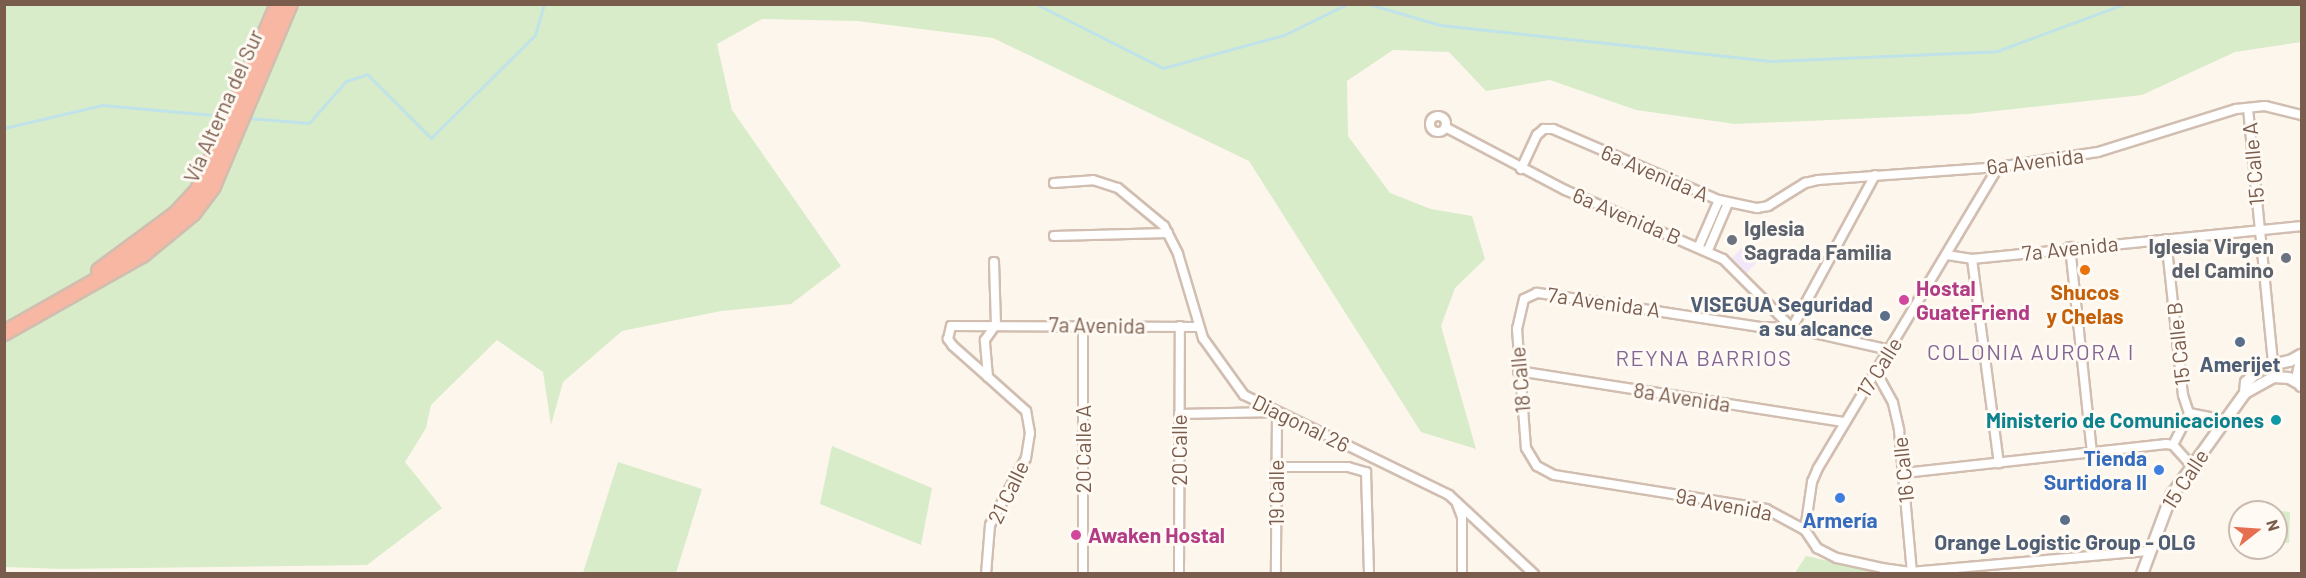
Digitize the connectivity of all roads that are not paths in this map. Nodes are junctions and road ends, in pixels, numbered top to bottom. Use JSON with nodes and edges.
{"nodes":[{"id":1,"x":278,"y":4,"type":"edge"},
{"id":2,"x":290,"y":4,"type":"edge"},
{"id":3,"x":2248,"y":108,"type":"junction"},
{"id":4,"x":2301,"y":115,"type":"edge"},
{"id":5,"x":1445,"y":127,"type":"dead end"},
{"id":6,"x":1998,"y":167,"type":"junction"},
{"id":7,"x":1521,"y":169,"type":"junction"},
{"id":8,"x":1875,"y":175,"type":"junction"},
{"id":9,"x":1054,"y":183,"type":"dead end"},
{"id":10,"x":1719,"y":200,"type":"junction"},
{"id":11,"x":1728,"y":203,"type":"junction"},
{"id":12,"x":1768,"y":206,"type":"joint"},
{"id":13,"x":1708,"y":225,"type":"junction"},
{"id":14,"x":2301,"y":226,"type":"edge"},
{"id":15,"x":1717,"y":228,"type":"junction"},
{"id":16,"x":2258,"y":228,"type":"junction"},
{"id":17,"x":1168,"y":232,"type":"junction"},
{"id":18,"x":1054,"y":236,"type":"dead end"},
{"id":19,"x":2166,"y":239,"type":"junction"},
{"id":20,"x":1699,"y":246,"type":"junction"},
{"id":21,"x":2070,"y":247,"type":"junction"},
{"id":22,"x":1708,"y":250,"type":"junction"},
{"id":23,"x":1947,"y":255,"type":"junction"},
{"id":24,"x":1972,"y":260,"type":"junction"},
{"id":25,"x":994,"y":262,"type":"dead end"},
{"id":26,"x":1530,"y":295,"type":"joint"},
{"id":27,"x":25,"y":319,"type":"junction"},
{"id":28,"x":4,"y":323,"type":"edge"},
{"id":29,"x":996,"y":324,"type":"junction"},
{"id":30,"x":1083,"y":325,"type":"junction"},
{"id":31,"x":1180,"y":326,"type":"junction"},
{"id":32,"x":1198,"y":327,"type":"junction"},
{"id":33,"x":1792,"y":328,"type":"junction"},
{"id":34,"x":4,"y":333,"type":"edge"},
{"id":35,"x":1890,"y":350,"type":"junction"},
{"id":36,"x":2301,"y":355,"type":"edge"},
{"id":37,"x":2273,"y":364,"type":"junction"},
{"id":38,"x":1518,"y":371,"type":"junction"},
{"id":39,"x":1876,"y":372,"type":"junction"},
{"id":40,"x":988,"y":377,"type":"junction"},
{"id":41,"x":2301,"y":385,"type":"edge"},
{"id":42,"x":2245,"y":393,"type":"junction"},
{"id":43,"x":1277,"y":412,"type":"junction"},
{"id":44,"x":2189,"y":413,"type":"junction"},
{"id":45,"x":1179,"y":414,"type":"junction"},
{"id":46,"x":2224,"y":420,"type":"junction"},
{"id":47,"x":1845,"y":422,"type":"junction"},
{"id":48,"x":2173,"y":445,"type":"junction"},
{"id":49,"x":2092,"y":452,"type":"junction"},
{"id":50,"x":1999,"y":463,"type":"junction"},
{"id":51,"x":2191,"y":465,"type":"junction"},
{"id":52,"x":1537,"y":466,"type":"joint"},
{"id":53,"x":1277,"y":467,"type":"junction"},
{"id":54,"x":1904,"y":473,"type":"junction"},
{"id":55,"x":1456,"y":501,"type":"junction"},
{"id":56,"x":1806,"y":509,"type":"junction"},
{"id":57,"x":1797,"y":524,"type":"junction"},
{"id":58,"x":1805,"y":530,"type":"junction"},
{"id":59,"x":2149,"y":551,"type":"junction"},
{"id":60,"x":1912,"y":572,"type":"junction"},
{"id":61,"x":986,"y":573,"type":"edge"},
{"id":62,"x":1083,"y":573,"type":"edge"},
{"id":63,"x":1179,"y":573,"type":"edge"},
{"id":64,"x":1276,"y":573,"type":"edge"},
{"id":65,"x":1369,"y":573,"type":"edge"},
{"id":66,"x":1462,"y":573,"type":"edge"},
{"id":67,"x":1534,"y":573,"type":"edge"},
{"id":68,"x":2142,"y":573,"type":"edge"}],
"edges":[{"from":1,"to":27,"type":"highway","name":"Vía Alterna del Sur"},
{"from":2,"to":27,"type":"highway","name":"Vía Alterna del Sur"},
{"from":3,"to":4,"type":"street","name":"6a Avenida"},
{"from":3,"to":6,"type":"street","name":"6a Avenida"},
{"from":3,"to":16,"type":"street","name":"15 Calle A"},
{"from":5,"to":7,"type":"street","name":"6a Avenida B"},
{"from":6,"to":8,"type":"street","name":"6a Avenida"},
{"from":6,"to":23,"type":"street","name":"17 Calle"},
{"from":7,"to":10,"type":"street","name":"6a Avenida A"},
{"from":7,"to":20,"type":"street","name":"6a Avenida B"},
{"from":8,"to":12,"type":"street","name":"6a Avenida"},
{"from":8,"to":33,"type":"street"},
{"from":9,"to":17,"type":"street"},
{"from":10,"to":11,"type":"street","name":"6a Avenida A"},
{"from":10,"to":13,"type":"street"},
{"from":11,"to":12,"type":"street","name":"6a Avenida A"},
{"from":11,"to":15,"type":"street"},
{"from":13,"to":15,"type":"street"},
{"from":13,"to":20,"type":"street"},
{"from":14,"to":16,"type":"street","name":"7a Avenida"},
{"from":15,"to":22,"type":"street"},
{"from":16,"to":19,"type":"street","name":"7a Avenida"},
{"from":16,"to":37,"type":"street","name":"15 Calle A"},
{"from":17,"to":18,"type":"street"},
{"from":17,"to":32,"type":"street","name":"Diagonal 26"},
{"from":19,"to":21,"type":"street","name":"7a Avenida"},
{"from":19,"to":44,"type":"street","name":"15 Calle B"},
{"from":20,"to":22,"type":"street","name":"6a Avenida B"},
{"from":21,"to":24,"type":"street","name":"7a Avenida"},
{"from":21,"to":49,"type":"street"},
{"from":22,"to":33,"type":"street","name":"6a Avenida B"},
{"from":23,"to":24,"type":"street","name":"7a Avenida"},
{"from":23,"to":35,"type":"street","name":"17 Calle"},
{"from":24,"to":50,"type":"street"},
{"from":25,"to":29,"type":"street"},
{"from":26,"to":33,"type":"street","name":"7a Avenida A"},
{"from":26,"to":38,"type":"street","name":"18 Calle"},
{"from":27,"to":28,"type":"highway","name":"Vía Alterna del Sur"},
{"from":27,"to":34,"type":"highway","name":"Vía Alterna del Sur"},
{"from":29,"to":30,"type":"street","name":"7a Avenida"},
{"from":29,"to":40,"type":"street"},
{"from":29,"to":40,"type":"street","name":"7a Avenida"},
{"from":30,"to":31,"type":"street","name":"7a Avenida"},
{"from":30,"to":62,"type":"street","name":"20 Calle A"},
{"from":31,"to":32,"type":"street","name":"7a Avenida"},
{"from":31,"to":45,"type":"street","name":"20 Calle"},
{"from":32,"to":43,"type":"street","name":"Diagonal 26"},
{"from":33,"to":35,"type":"street","name":"7a Avenida A"},
{"from":35,"to":39,"type":"street","name":"17 Calle"},
{"from":36,"to":37,"type":"main road","name":"15 Calle"},
{"from":36,"to":41,"type":"main road"},
{"from":37,"to":42,"type":"main road","name":"15 Calle"},
{"from":38,"to":47,"type":"street","name":"8a Avenida"},
{"from":38,"to":52,"type":"street","name":"18 Calle"},
{"from":39,"to":47,"type":"street","name":"17 Calle"},
{"from":39,"to":54,"type":"street","name":"16 Calle"},
{"from":40,"to":61,"type":"street","name":"21 Calle"},
{"from":41,"to":42,"type":"main road","name":"15 Calle"},
{"from":42,"to":46,"type":"main road","name":"15 Calle"},
{"from":43,"to":45,"type":"street"},
{"from":43,"to":53,"type":"street","name":"19 Calle"},
{"from":43,"to":55,"type":"street","name":"Diagonal 26"},
{"from":44,"to":46,"type":"street","name":"15 Calle B"},
{"from":44,"to":48,"type":"street"},
{"from":45,"to":63,"type":"street","name":"20 Calle"},
{"from":46,"to":51,"type":"main road","name":"15 Calle"},
{"from":47,"to":56,"type":"street","name":"17 Calle"},
{"from":48,"to":49,"type":"street"},
{"from":48,"to":51,"type":"street"},
{"from":49,"to":50,"type":"street"},
{"from":50,"to":54,"type":"street"},
{"from":51,"to":59,"type":"main road","name":"15 Calle"},
{"from":52,"to":57,"type":"street","name":"9a Avenida"},
{"from":53,"to":64,"type":"street","name":"19 Calle"},
{"from":53,"to":65,"type":"street"},
{"from":54,"to":60,"type":"street","name":"16 Calle"},
{"from":55,"to":66,"type":"street"},
{"from":55,"to":67,"type":"street","name":"Diagonal 26"},
{"from":56,"to":57,"type":"street","name":"17 Calle"},
{"from":56,"to":58,"type":"street","name":"17 Calle"},
{"from":57,"to":58,"type":"street","name":"9a Avenida"},
{"from":58,"to":60,"type":"street","name":"9a Avenida"},
{"from":59,"to":60,"type":"street","name":"9a Avenida"},
{"from":59,"to":68,"type":"main road","name":"15 Calle"}]}
